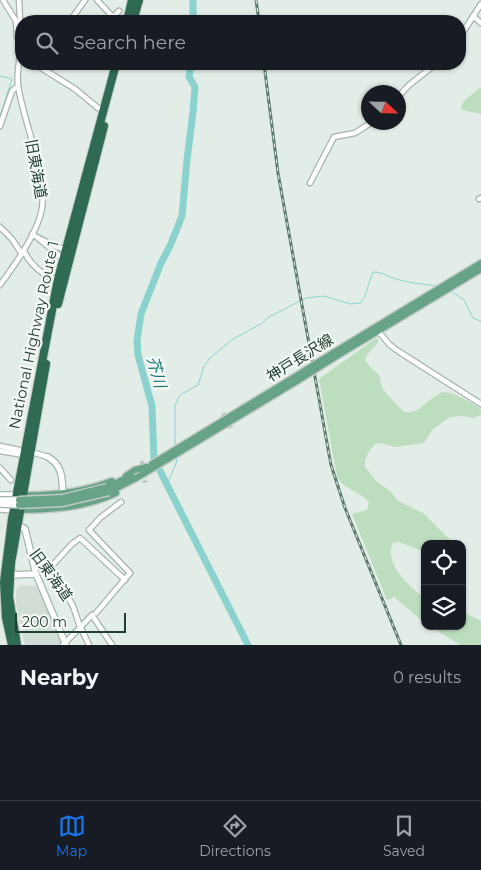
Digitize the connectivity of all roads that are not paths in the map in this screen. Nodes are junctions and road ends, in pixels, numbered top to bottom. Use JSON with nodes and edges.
{"nodes":[{"id":1,"x":2,"y":0,"type":"edge"},
{"id":2,"x":19,"y":0,"type":"edge"},
{"id":3,"x":85,"y":0,"type":"edge"},
{"id":4,"x":97,"y":0,"type":"edge"},
{"id":5,"x":132,"y":0,"type":"edge"},
{"id":6,"x":139,"y":0,"type":"edge"},
{"id":7,"x":481,"y":4,"type":"edge"},
{"id":8,"x":119,"y":11,"type":"dead end"},
{"id":9,"x":20,"y":15,"type":"edge"},
{"id":10,"x":74,"y":15,"type":"edge"},
{"id":11,"x":111,"y":15,"type":"edge"},
{"id":12,"x":115,"y":15,"type":"edge"},
{"id":13,"x":128,"y":15,"type":"edge"},
{"id":14,"x":135,"y":15,"type":"edge"},
{"id":15,"x":473,"y":16,"type":"junction"},
{"id":16,"x":15,"y":20,"type":"edge"},
{"id":17,"x":481,"y":23,"type":"edge"},
{"id":18,"x":466,"y":28,"type":"edge"},
{"id":19,"x":20,"y":70,"type":"edge"},
{"id":20,"x":44,"y":70,"type":"edge"},
{"id":21,"x":114,"y":70,"type":"edge"},
{"id":22,"x":119,"y":70,"type":"edge"},
{"id":23,"x":429,"y":70,"type":"edge"},
{"id":24,"x":18,"y":86,"type":"junction"},
{"id":25,"x":406,"y":89,"type":"edge"},
{"id":26,"x":103,"y":110,"type":"junction"},
{"id":27,"x":0,"y":126,"type":"edge"},
{"id":28,"x":361,"y":129,"type":"edge"},
{"id":29,"x":310,"y":183,"type":"dead end"},
{"id":30,"x":0,"y":227,"type":"edge"},
{"id":31,"x":32,"y":234,"type":"junction"},
{"id":32,"x":38,"y":237,"type":"junction"},
{"id":33,"x":54,"y":248,"type":"tunnel mouth"},
{"id":34,"x":65,"y":249,"type":"junction"},
{"id":35,"x":23,"y":253,"type":"junction"},
{"id":36,"x":63,"y":259,"type":"junction"},
{"id":37,"x":481,"y":263,"type":"edge"},
{"id":38,"x":481,"y":269,"type":"edge"},
{"id":39,"x":469,"y":272,"type":"junction"},
{"id":40,"x":58,"y":279,"type":"junction"},
{"id":41,"x":0,"y":285,"type":"edge"},
{"id":42,"x":377,"y":329,"type":"junction"},
{"id":43,"x":481,"y":404,"type":"edge"},
{"id":44,"x":0,"y":446,"type":"edge"},
{"id":45,"x":0,"y":451,"type":"edge"},
{"id":46,"x":21,"y":452,"type":"junction"},
{"id":47,"x":35,"y":453,"type":"dead end"},
{"id":48,"x":48,"y":457,"type":"joint"},
{"id":49,"x":0,"y":468,"type":"edge"},
{"id":50,"x":11,"y":480,"type":"dead end"},
{"id":51,"x":108,"y":490,"type":"junction"},
{"id":52,"x":63,"y":494,"type":"junction"},
{"id":53,"x":0,"y":495,"type":"edge"},
{"id":54,"x":0,"y":500,"type":"edge"},
{"id":55,"x":18,"y":502,"type":"junction"},
{"id":56,"x":121,"y":502,"type":"dead end"},
{"id":57,"x":0,"y":504,"type":"edge"},
{"id":58,"x":0,"y":509,"type":"edge"},
{"id":59,"x":17,"y":524,"type":"junction"},
{"id":60,"x":30,"y":551,"type":"junction"},
{"id":61,"x":48,"y":570,"type":"junction"},
{"id":62,"x":36,"y":574,"type":"junction"},
{"id":63,"x":10,"y":576,"type":"junction"},
{"id":64,"x":125,"y":580,"type":"junction"},
{"id":65,"x":96,"y":613,"type":"dead end"},
{"id":66,"x":80,"y":626,"type":"junction"},
{"id":67,"x":65,"y":644,"type":"edge"},
{"id":68,"x":12,"y":645,"type":"edge"},
{"id":69,"x":17,"y":645,"type":"edge"},
{"id":70,"x":89,"y":645,"type":"edge"},
{"id":71,"x":112,"y":645,"type":"edge"}],
"edges":[{"from":1,"to":16,"type":"street"},
{"from":2,"to":9,"type":"street","name":"旧東海道"},
{"from":3,"to":10,"type":"street"},
{"from":4,"to":11,"type":"street"},
{"from":5,"to":13,"type":"highway"},
{"from":6,"to":14,"type":"highway"},
{"from":7,"to":15,"type":"street"},
{"from":8,"to":12,"type":"street"},
{"from":15,"to":17,"type":"street"},
{"from":15,"to":18,"type":"street"},
{"from":19,"to":24,"type":"street","name":"旧東海道"},
{"from":20,"to":26,"type":"street"},
{"from":21,"to":26,"type":"highway","name":"National Highway Route 1"},
{"from":22,"to":55,"type":"highway","name":"National Highway Route 1"},
{"from":23,"to":25,"type":"street"},
{"from":24,"to":27,"type":"street"},
{"from":24,"to":31,"type":"street","name":"旧東海道"},
{"from":26,"to":34,"type":"highway","name":"National Highway Route 1"},
{"from":28,"to":29,"type":"street"},
{"from":30,"to":35,"type":"street"},
{"from":31,"to":32,"type":"street"},
{"from":31,"to":35,"type":"street","name":"旧東海道"},
{"from":32,"to":33,"type":"street"},
{"from":32,"to":34,"type":"street"},
{"from":32,"to":36,"type":"street"},
{"from":34,"to":36,"type":"highway","name":"National Highway Route 1"},
{"from":35,"to":40,"type":"street"},
{"from":35,"to":41,"type":"street","name":"旧東海道"},
{"from":36,"to":40,"type":"highway","name":"National Highway Route 1"},
{"from":37,"to":39,"type":"main road"},
{"from":38,"to":39,"type":"main road"},
{"from":39,"to":42,"type":"main road","name":"神戸長沢線"},
{"from":40,"to":46,"type":"highway","name":"National Highway Route 1"},
{"from":42,"to":43,"type":"street"},
{"from":42,"to":51,"type":"main road","name":"神戸長沢線","bridge":true},
{"from":44,"to":46,"type":"street"},
{"from":45,"to":46,"type":"street"},
{"from":46,"to":55,"type":"highway","name":"National Highway Route 1"},
{"from":47,"to":48,"type":"street"},
{"from":48,"to":52,"type":"street"},
{"from":49,"to":50,"type":"street"},
{"from":51,"to":52,"type":"main road","name":"神戸長沢線","bridge":true},
{"from":51,"to":55,"type":"main road","name":"神戸長沢線","bridge":true},
{"from":51,"to":55,"type":"main road","name":"神戸長沢線"},
{"from":52,"to":55,"type":"main road","name":"神戸長沢線"},
{"from":53,"to":55,"type":"street"},
{"from":54,"to":55,"type":"street","bridge":true},
{"from":55,"to":57,"type":"street","bridge":true},
{"from":55,"to":58,"type":"street"},
{"from":55,"to":59,"type":"highway","name":"National Highway Route 1"},
{"from":55,"to":68,"type":"highway","name":"National Highway Route 1"},
{"from":56,"to":64,"type":"street"},
{"from":59,"to":60,"type":"street","name":"旧東海道"},
{"from":59,"to":63,"type":"highway","name":"National Highway Route 1"},
{"from":60,"to":61,"type":"street","name":"旧東海道"},
{"from":60,"to":62,"type":"street"},
{"from":61,"to":64,"type":"street"},
{"from":61,"to":66,"type":"street","name":"旧東海道"},
{"from":62,"to":63,"type":"street"},
{"from":62,"to":67,"type":"street"},
{"from":63,"to":69,"type":"highway","name":"National Highway Route 1"},
{"from":64,"to":65,"type":"street"},
{"from":66,"to":67,"type":"street"},
{"from":66,"to":70,"type":"street","name":"旧東海道"},
{"from":66,"to":71,"type":"street"}]}
